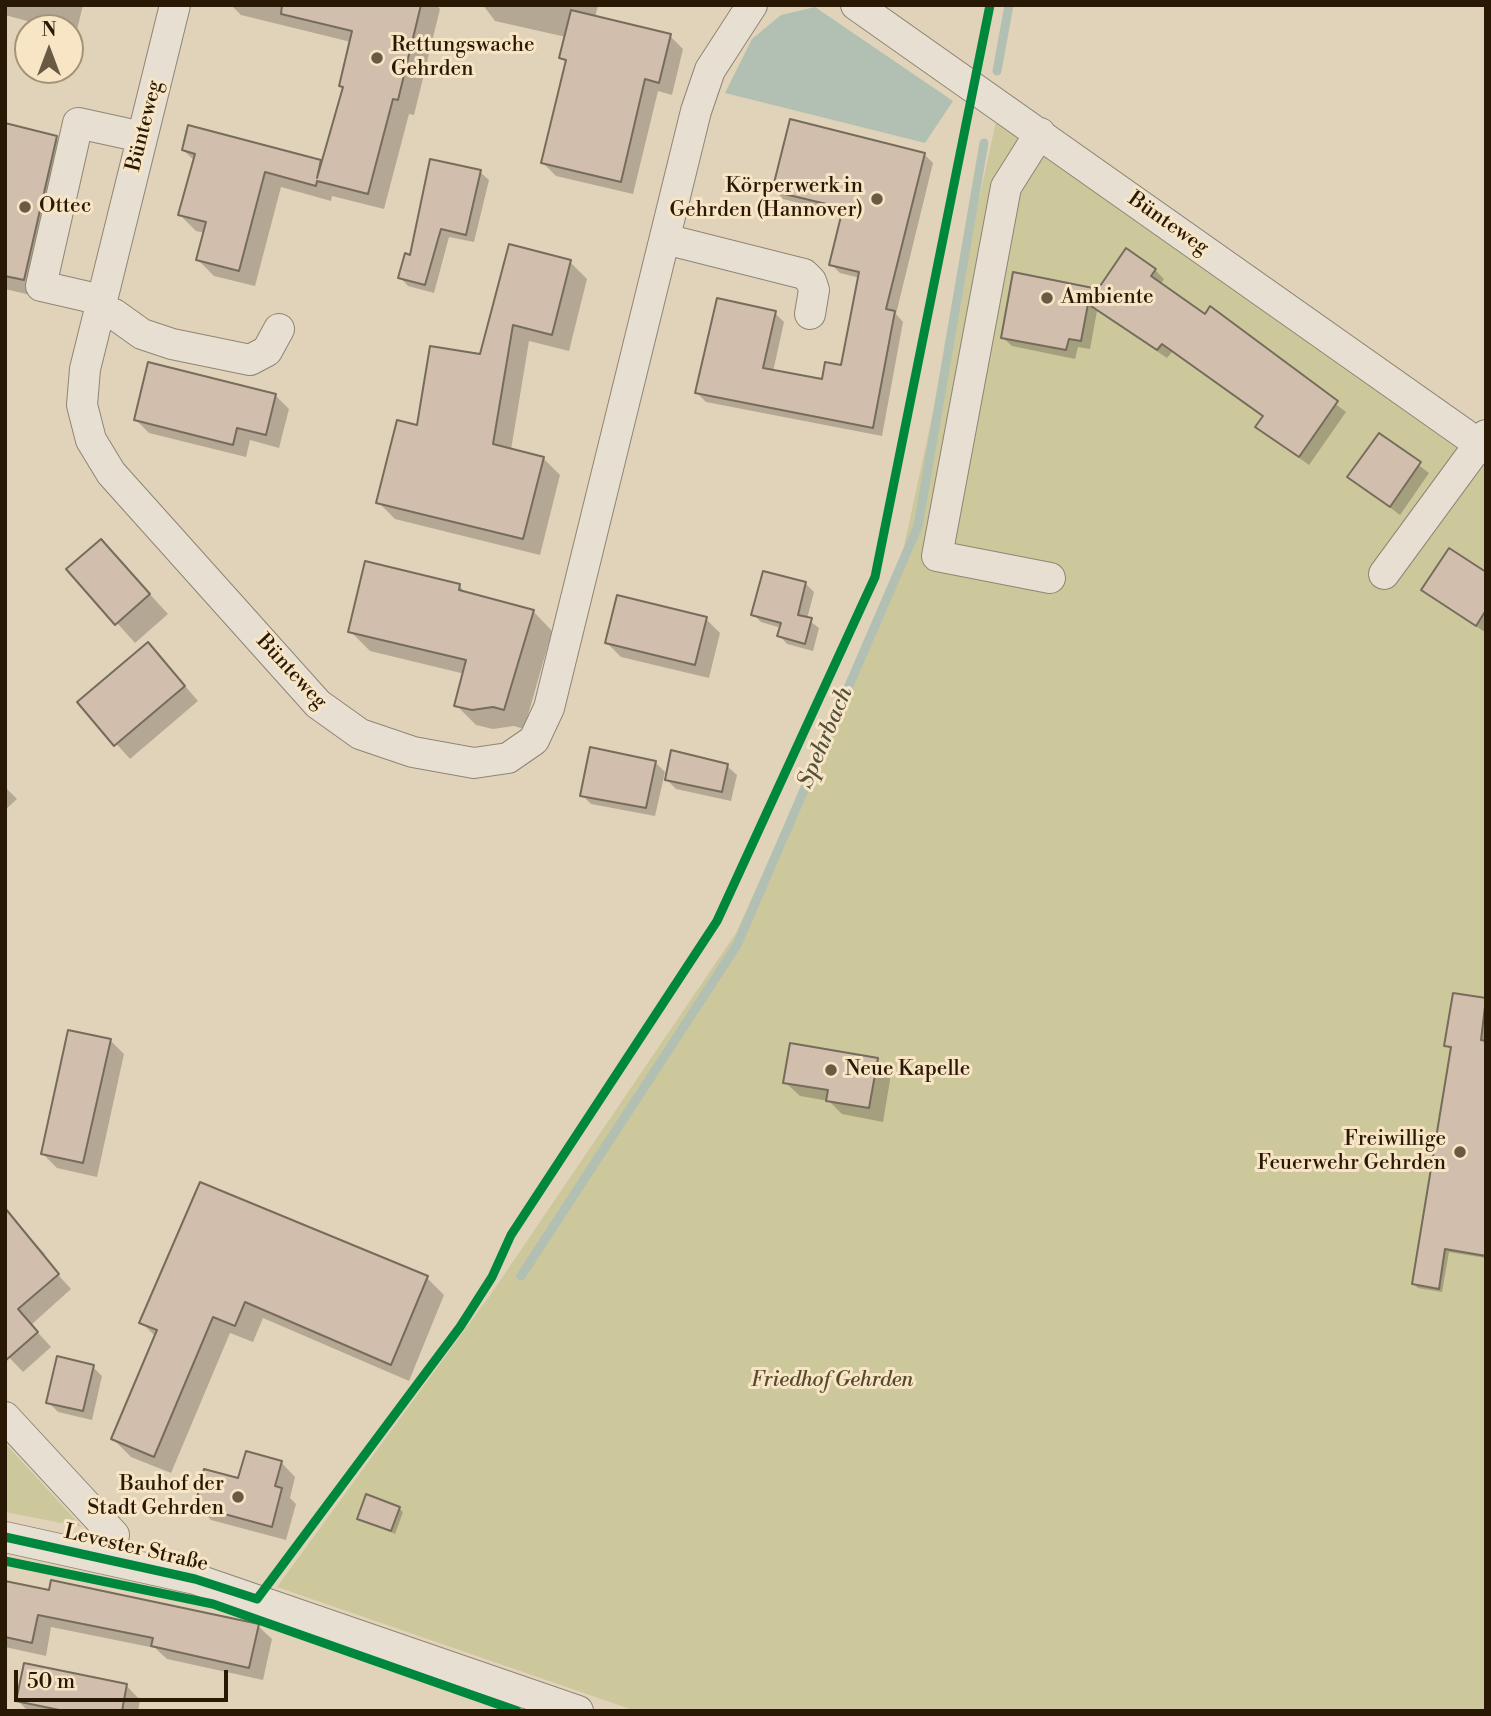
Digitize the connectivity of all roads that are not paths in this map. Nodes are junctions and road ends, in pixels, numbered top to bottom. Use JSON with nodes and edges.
{"nodes":[{"id":1,"x":175,"y":5,"type":"edge"},
{"id":2,"x":752,"y":5,"type":"edge"},
{"id":3,"x":856,"y":5,"type":"edge"},
{"id":4,"x":1040,"y":133,"type":"junction"},
{"id":5,"x":142,"y":137,"type":"junction"},
{"id":6,"x":665,"y":239,"type":"junction"},
{"id":7,"x":101,"y":305,"type":"junction"},
{"id":8,"x":810,"y":314,"type":"dead end"},
{"id":9,"x":279,"y":329,"type":"dead end"},
{"id":10,"x":1483,"y":442,"type":"edge"},
{"id":11,"x":1384,"y":574,"type":"dead end"},
{"id":12,"x":1050,"y":578,"type":"dead end"},
{"id":13,"x":5,"y":1417,"type":"edge"},
{"id":14,"x":5,"y":1537,"type":"edge"},
{"id":15,"x":110,"y":1559,"type":"junction"},
{"id":16,"x":578,"y":1711,"type":"edge"}],
"edges":[{"from":1,"to":5,"type":"street","name":"Bünteweg"},
{"from":2,"to":6,"type":"street","name":"Bünteweg"},
{"from":3,"to":4,"type":"street","name":"Bünteweg"},
{"from":4,"to":10,"type":"street","name":"Bünteweg"},
{"from":4,"to":12,"type":"street"},
{"from":5,"to":7,"type":"street","name":"Bünteweg"},
{"from":5,"to":7,"type":"street"},
{"from":6,"to":7,"type":"street","name":"Bünteweg"},
{"from":6,"to":8,"type":"street"},
{"from":7,"to":9,"type":"street"},
{"from":10,"to":11,"type":"street","name":"Bünteweg"},
{"from":13,"to":15,"type":"street"},
{"from":14,"to":15,"type":"street","name":"Levester Straße"},
{"from":15,"to":16,"type":"street","name":"Levester Straße"}]}
